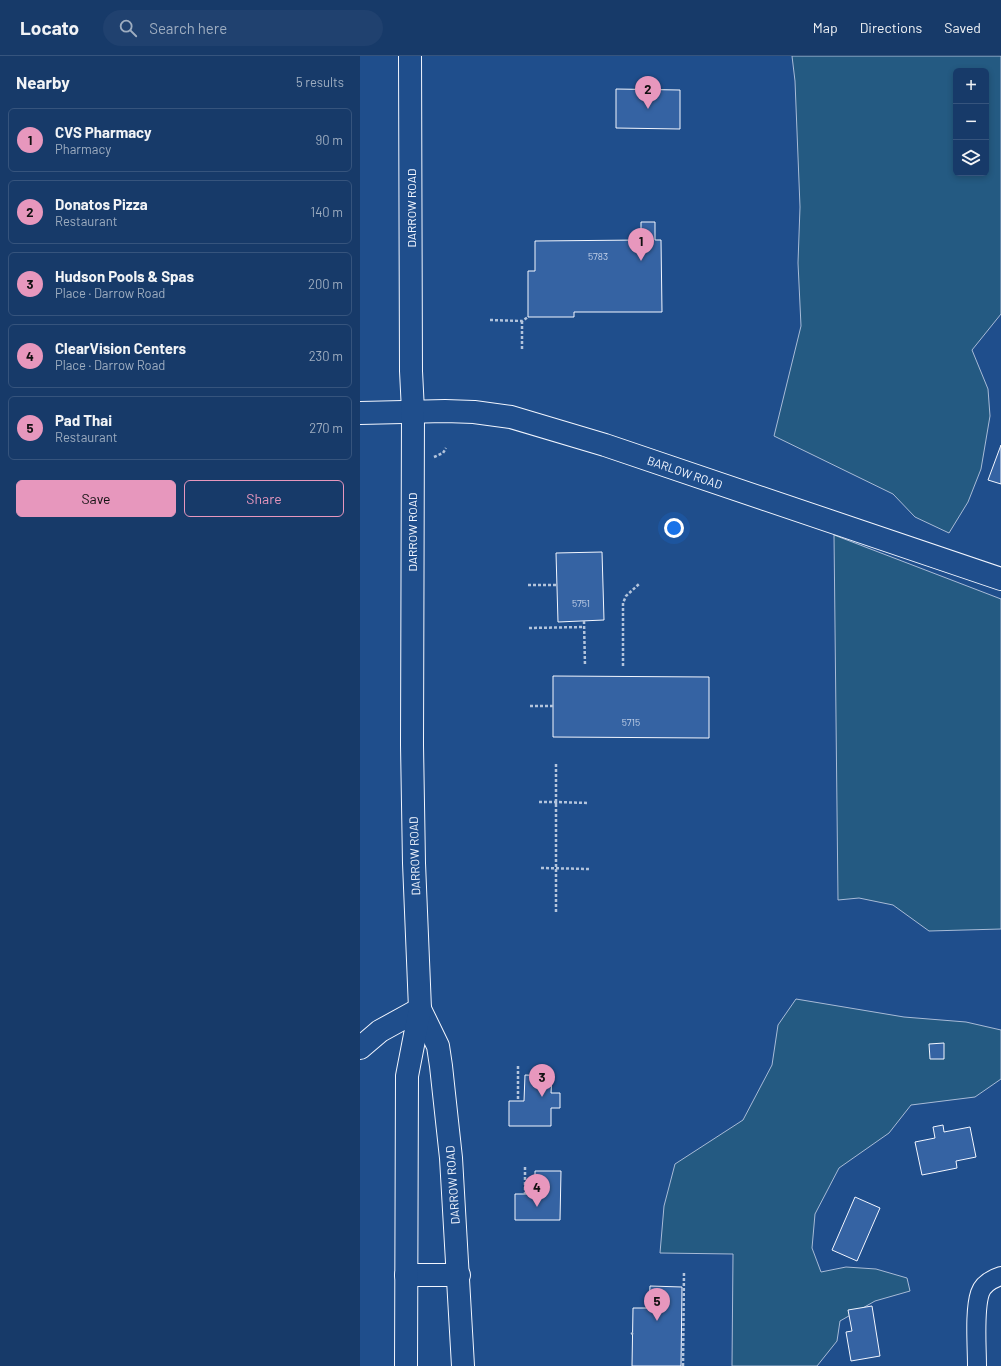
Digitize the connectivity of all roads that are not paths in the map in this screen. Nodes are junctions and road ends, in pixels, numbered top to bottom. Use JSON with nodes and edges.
{"nodes":[{"id":1,"x":410,"y":56,"type":"edge"},
{"id":2,"x":413,"y":411,"type":"junction"},
{"id":3,"x":360,"y":413,"type":"edge"},
{"id":4,"x":1001,"y":579,"type":"edge"},
{"id":5,"x":420,"y":1008,"type":"junction"},
{"id":6,"x":360,"y":1048,"type":"edge"},
{"id":7,"x":406,"y":1275,"type":"junction"},
{"id":8,"x":459,"y":1275,"type":"junction"},
{"id":9,"x":993,"y":1280,"type":"edge"},
{"id":10,"x":406,"y":1366,"type":"edge"},
{"id":11,"x":463,"y":1366,"type":"edge"},
{"id":12,"x":977,"y":1366,"type":"edge"}],
"edges":[{"from":1,"to":2,"type":"main road","name":"DARROW ROAD"},
{"from":2,"to":3,"type":"main road","name":"BARLOW ROAD"},
{"from":2,"to":4,"type":"main road","name":"BARLOW ROAD"},
{"from":2,"to":5,"type":"main road","name":"DARROW ROAD"},
{"from":5,"to":6,"type":"main road"},
{"from":5,"to":7,"type":"main road","name":"DARROW ROAD"},
{"from":5,"to":8,"type":"main road","name":"DARROW ROAD"},
{"from":7,"to":8,"type":"main road"},
{"from":7,"to":10,"type":"main road","name":"DARROW ROAD"},
{"from":8,"to":11,"type":"main road","name":"DARROW ROAD"},
{"from":9,"to":12,"type":"street"}]}
